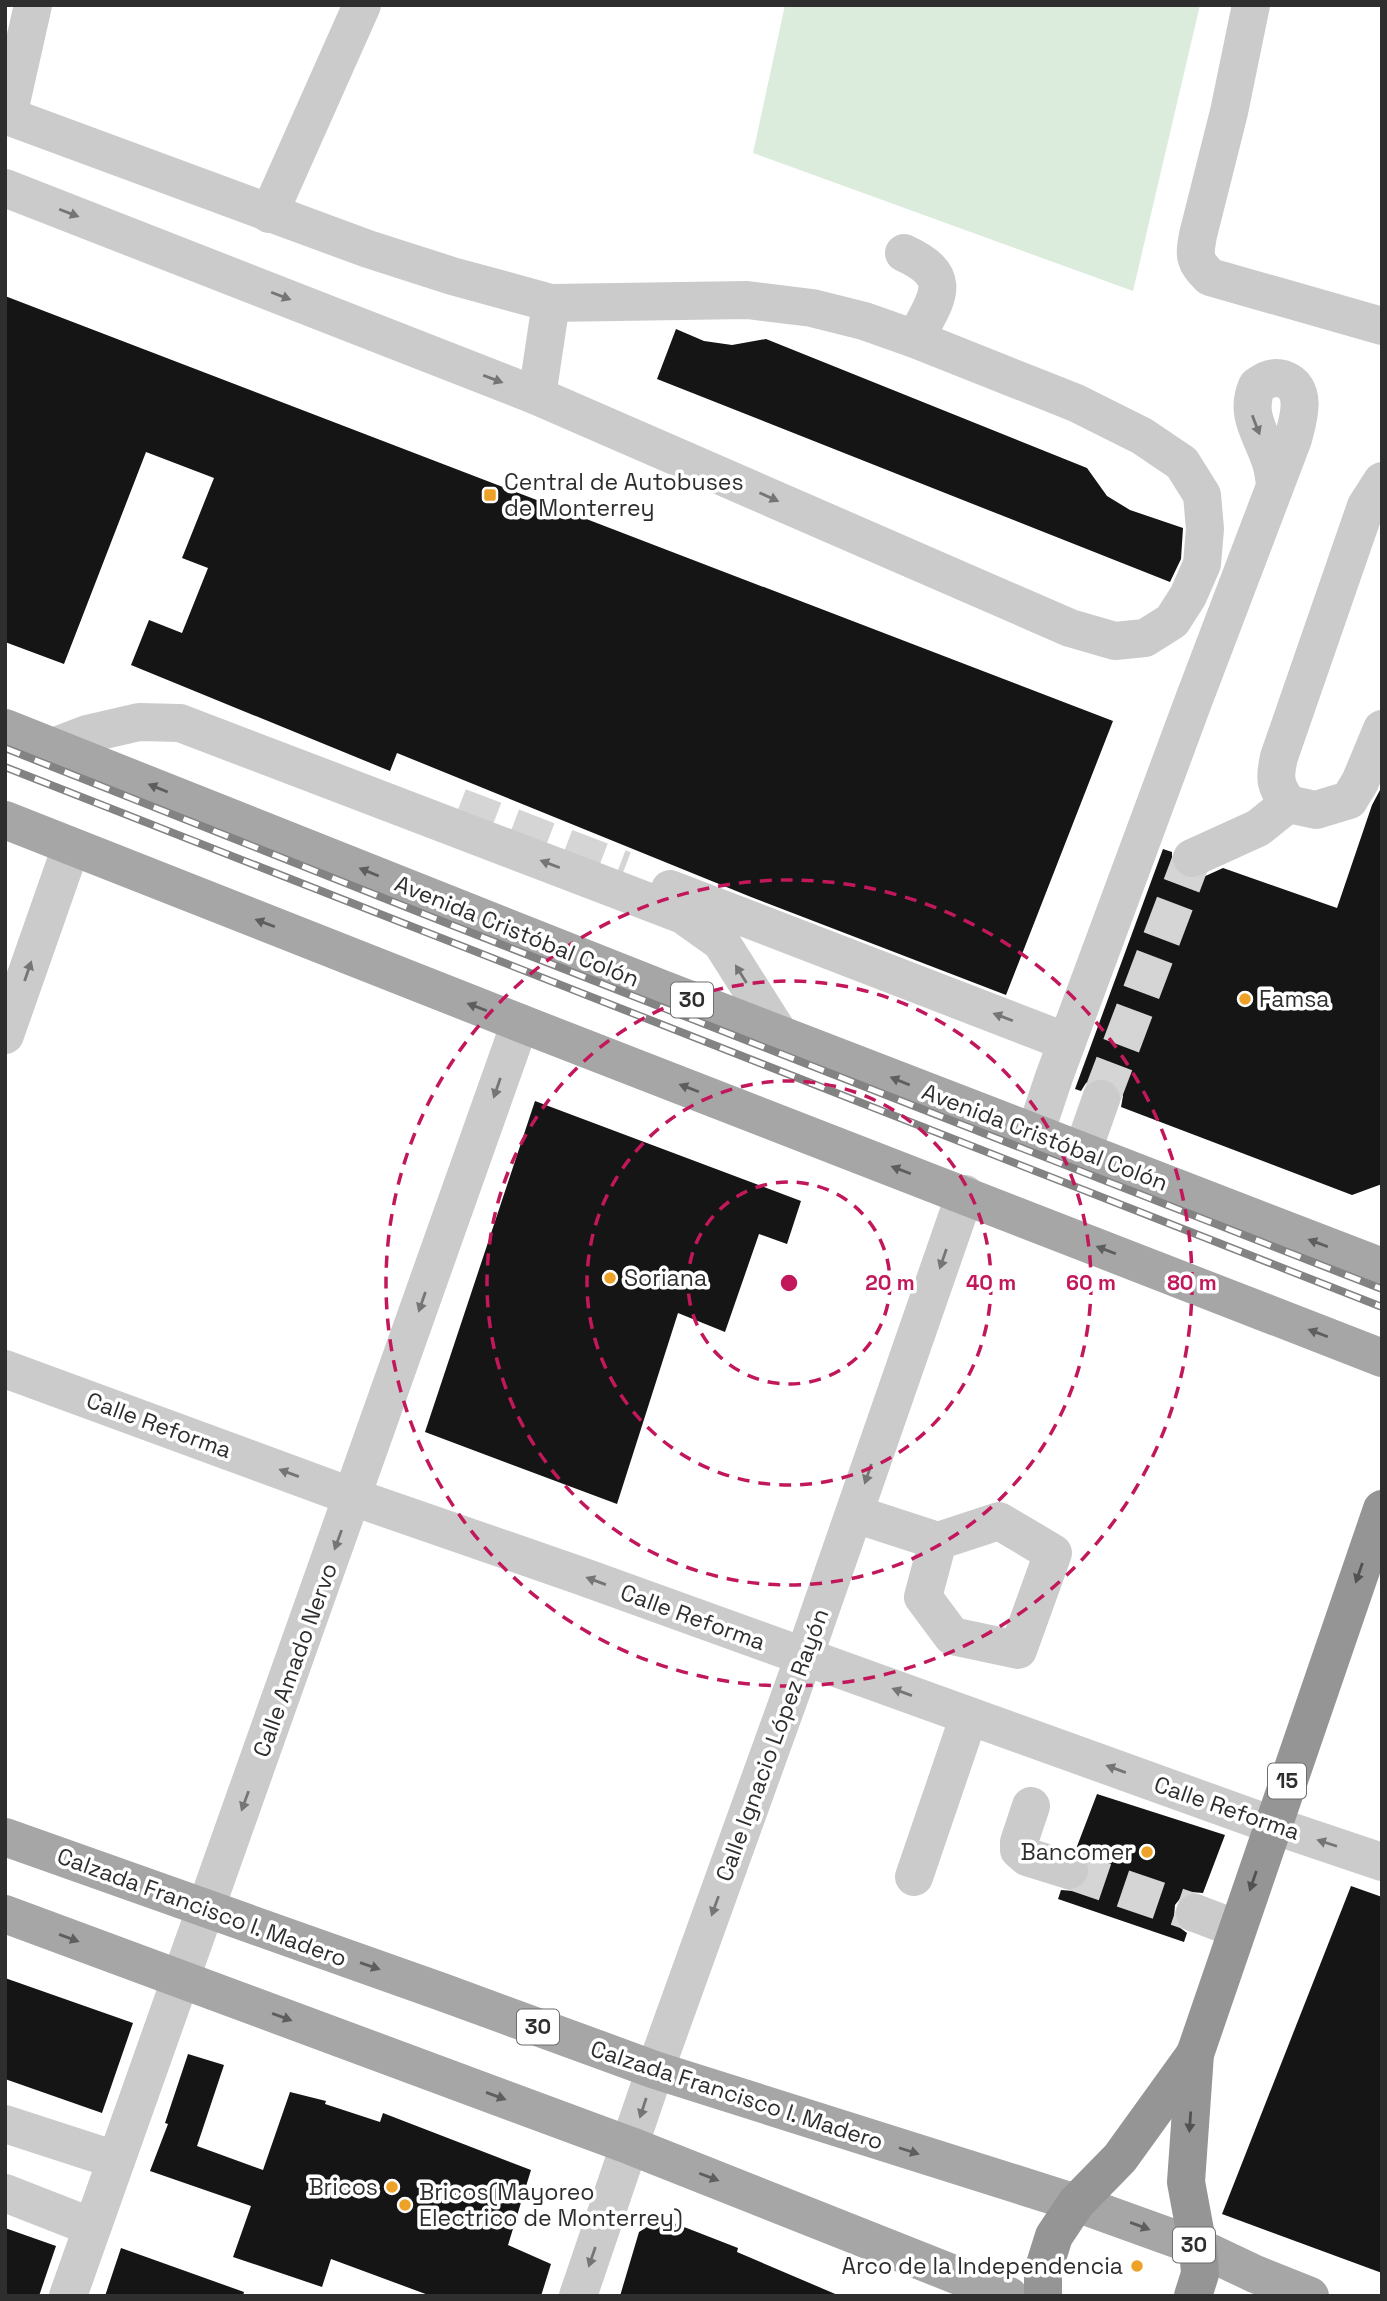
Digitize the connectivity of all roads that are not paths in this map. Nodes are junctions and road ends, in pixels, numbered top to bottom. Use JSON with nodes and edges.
{"nodes":[{"id":1,"x":33,"y":5,"type":"edge"},
{"id":2,"x":362,"y":5,"type":"edge"},
{"id":3,"x":1251,"y":5,"type":"edge"},
{"id":4,"x":7,"y":116,"type":"edge"},
{"id":5,"x":5,"y":188,"type":"edge"},
{"id":6,"x":269,"y":214,"type":"junction"},
{"id":7,"x":904,"y":253,"type":"dead end"},
{"id":8,"x":551,"y":303,"type":"junction"},
{"id":9,"x":1382,"y":326,"type":"edge"},
{"id":10,"x":915,"y":339,"type":"junction"},
{"id":11,"x":537,"y":396,"type":"junction"},
{"id":12,"x":1382,"y":481,"type":"edge"},
{"id":13,"x":1275,"y":485,"type":"dead end"},
{"id":14,"x":5,"y":728,"type":"edge"},
{"id":15,"x":1382,"y":729,"type":"edge"},
{"id":16,"x":70,"y":740,"type":"junction"},
{"id":17,"x":1371,"y":786,"type":"edge"},
{"id":18,"x":1288,"y":804,"type":"junction"},
{"id":19,"x":459,"y":807,"type":"tunnel mouth"},
{"id":20,"x":5,"y":820,"type":"edge"},
{"id":21,"x":71,"y":847,"type":"junction"},
{"id":22,"x":1192,"y":858,"type":"tunnel mouth"},
{"id":23,"x":624,"y":870,"type":"tunnel mouth"},
{"id":24,"x":520,"y":1023,"type":"junction"},
{"id":25,"x":778,"y":1032,"type":"junction"},
{"id":26,"x":5,"y":1035,"type":"edge"},
{"id":27,"x":1067,"y":1042,"type":"junction"},
{"id":28,"x":1101,"y":1099,"type":"tunnel mouth"},
{"id":29,"x":1035,"y":1134,"type":"junction"},
{"id":30,"x":1082,"y":1153,"type":"junction"},
{"id":31,"x":965,"y":1195,"type":"junction"},
{"id":32,"x":1382,"y":1267,"type":"edge"},
{"id":33,"x":1382,"y":1358,"type":"edge"},
{"id":34,"x":5,"y":1369,"type":"edge"},
{"id":35,"x":354,"y":1497,"type":"junction"},
{"id":36,"x":1382,"y":1508,"type":"edge"},
{"id":37,"x":855,"y":1514,"type":"junction"},
{"id":38,"x":938,"y":1541,"type":"dead end"},
{"id":39,"x":804,"y":1657,"type":"junction"},
{"id":40,"x":969,"y":1716,"type":"junction"},
{"id":41,"x":1031,"y":1806,"type":"dead end"},
{"id":42,"x":1272,"y":1825,"type":"junction"},
{"id":43,"x":5,"y":1837,"type":"edge"},
{"id":44,"x":1382,"y":1862,"type":"edge"},
{"id":45,"x":1069,"y":1870,"type":"tunnel mouth"},
{"id":46,"x":914,"y":1877,"type":"dead end"},
{"id":47,"x":206,"y":1909,"type":"junction"},
{"id":48,"x":1195,"y":1913,"type":"tunnel mouth"},
{"id":49,"x":5,"y":1914,"type":"edge"},
{"id":50,"x":1237,"y":1929,"type":"junction"},
{"id":51,"x":181,"y":1980,"type":"junction"},
{"id":52,"x":1195,"y":2054,"type":"junction"},
{"id":53,"x":655,"y":2070,"type":"junction"},
{"id":54,"x":5,"y":2124,"type":"edge"},
{"id":55,"x":631,"y":2146,"type":"junction"},
{"id":56,"x":116,"y":2160,"type":"junction"},
{"id":57,"x":5,"y":2193,"type":"edge"},
{"id":58,"x":1076,"y":2203,"type":"junction"},
{"id":59,"x":92,"y":2227,"type":"junction"},
{"id":60,"x":1198,"y":2247,"type":"junction"},
{"id":61,"x":68,"y":2296,"type":"edge"},
{"id":62,"x":578,"y":2296,"type":"edge"},
{"id":63,"x":1009,"y":2296,"type":"edge"},
{"id":64,"x":1043,"y":2296,"type":"edge"},
{"id":65,"x":1193,"y":2296,"type":"edge"},
{"id":66,"x":1310,"y":2296,"type":"edge"}],
"edges":[{"from":1,"to":4,"type":"street"},
{"from":2,"to":6,"type":"street"},
{"from":3,"to":9,"type":"street"},
{"from":4,"to":6,"type":"street"},
{"from":5,"to":11,"type":"street","one_way":true},
{"from":6,"to":8,"type":"street"},
{"from":7,"to":10,"type":"street"},
{"from":8,"to":10,"type":"street"},
{"from":8,"to":11,"type":"street"},
{"from":11,"to":10,"type":"street","one_way":true},
{"from":12,"to":18,"type":"street"},
{"from":13,"to":27,"type":"street"},
{"from":14,"to":16,"type":"main road","name":"Avenida Cristóbal Colón","number":"30"},
{"from":15,"to":17,"type":"street"},
{"from":16,"to":19,"type":"street"},
{"from":25,"to":16,"type":"main road","name":"Avenida Cristóbal Colón","number":"30","one_way":true},
{"from":25,"to":16,"type":"street","one_way":true},
{"from":17,"to":18,"type":"street"},
{"from":18,"to":22,"type":"street"},
{"from":20,"to":21,"type":"main road"},
{"from":24,"to":21,"type":"main road","one_way":true},
{"from":26,"to":21,"type":"street","one_way":true},
{"from":27,"to":23,"type":"street","one_way":true},
{"from":31,"to":24,"type":"main road","one_way":true},
{"from":24,"to":35,"type":"street","name":"Calle Amado Nervo","one_way":true},
{"from":29,"to":25,"type":"main road","name":"Avenida Cristóbal Colón","number":"30","one_way":true},
{"from":27,"to":29,"type":"street"},
{"from":28,"to":30,"type":"street"},
{"from":29,"to":30,"type":"main road","name":"Avenida Cristóbal Colón","number":"30"},
{"from":32,"to":30,"type":"main road","name":"Avenida Cristóbal Colón","number":"30","one_way":true},
{"from":33,"to":31,"type":"main road","one_way":true},
{"from":31,"to":37,"type":"street","name":"Calle Ignacio López Rayón","one_way":true},
{"from":35,"to":34,"type":"street","name":"Calle Reforma","one_way":true},
{"from":39,"to":35,"type":"street","name":"Calle Reforma","one_way":true},
{"from":35,"to":47,"type":"street","name":"Calle Amado Nervo","one_way":true},
{"from":36,"to":42,"type":"highway","number":"15","one_way":true},
{"from":37,"to":38,"type":"street"},
{"from":37,"to":39,"type":"street","name":"Calle Ignacio López Rayón"},
{"from":40,"to":39,"type":"street","name":"Calle Reforma","one_way":true},
{"from":39,"to":53,"type":"street","name":"Calle Ignacio López Rayón","one_way":true},
{"from":42,"to":40,"type":"street","name":"Calle Reforma","one_way":true},
{"from":40,"to":46,"type":"street"},
{"from":41,"to":45,"type":"street"},
{"from":44,"to":42,"type":"street","name":"Calle Reforma","one_way":true},
{"from":42,"to":50,"type":"highway","number":"15","one_way":true},
{"from":43,"to":47,"type":"main road","name":"Calzada Francisco I. Madero","number":"30"},
{"from":47,"to":51,"type":"street","name":"Calle Amado Nervo"},
{"from":47,"to":53,"type":"main road","name":"Calzada Francisco I. Madero","number":"30","one_way":true},
{"from":48,"to":50,"type":"street"},
{"from":49,"to":51,"type":"main road","one_way":true},
{"from":50,"to":52,"type":"highway","number":"15"},
{"from":51,"to":55,"type":"main road","one_way":true},
{"from":51,"to":56,"type":"street","name":"Calle Amado Nervo"},
{"from":52,"to":58,"type":"highway","number":"15"},
{"from":52,"to":60,"type":"highway","number":"15","one_way":true},
{"from":53,"to":55,"type":"street","name":"Calle Ignacio López Rayón","one_way":true},
{"from":53,"to":58,"type":"main road","name":"Calzada Francisco I. Madero","number":"30","one_way":true},
{"from":54,"to":56,"type":"street"},
{"from":55,"to":62,"type":"street","name":"Calle Ignacio López Rayón","one_way":true},
{"from":55,"to":63,"type":"main road","one_way":true},
{"from":56,"to":59,"type":"street","name":"Calle Amado Nervo"},
{"from":57,"to":59,"type":"street"},
{"from":58,"to":60,"type":"main road","name":"Calzada Francisco I. Madero","number":"30","one_way":true},
{"from":58,"to":64,"type":"highway","number":"15"},
{"from":59,"to":61,"type":"street","name":"Calle Amado Nervo"},
{"from":60,"to":65,"type":"highway","number":"15"},
{"from":60,"to":66,"type":"main road","name":"Calzada Francisco I. Madero","number":"30"}]}
